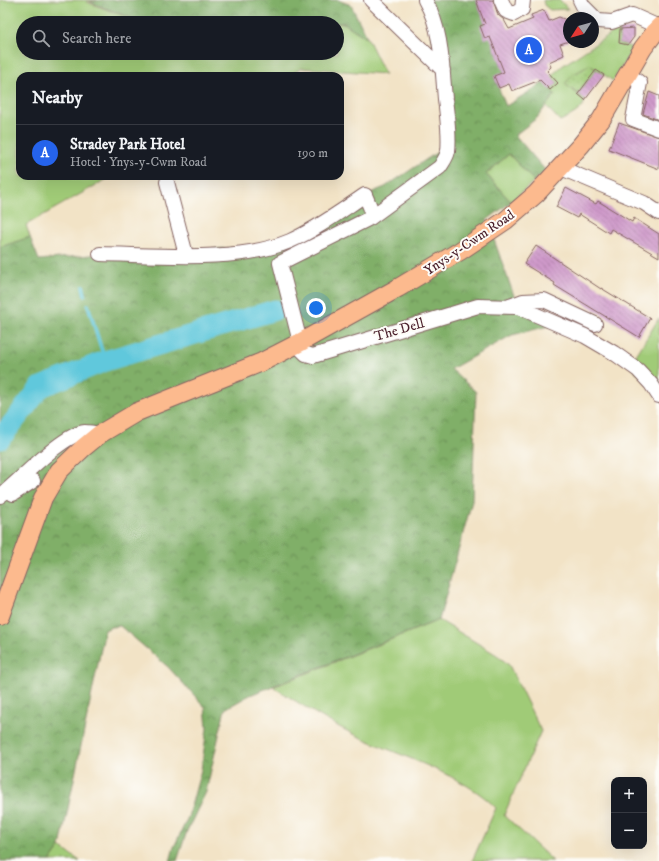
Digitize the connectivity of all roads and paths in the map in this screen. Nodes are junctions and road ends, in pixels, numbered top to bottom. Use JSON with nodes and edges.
{"nodes":[{"id":1,"x":370,"y":0,"type":"edge"},
{"id":2,"x":425,"y":0,"type":"edge"},
{"id":3,"x":500,"y":0,"type":"edge"},
{"id":4,"x":523,"y":0,"type":"edge"},
{"id":5,"x":580,"y":0,"type":"edge"},
{"id":6,"x":659,"y":27,"type":"edge"},
{"id":7,"x":443,"y":70,"type":"junction"},
{"id":8,"x":627,"y":73,"type":"junction"},
{"id":9,"x":659,"y":129,"type":"edge"},
{"id":10,"x":561,"y":168,"type":"junction"},
{"id":11,"x":167,"y":182,"type":"dead end"},
{"id":12,"x":659,"y":213,"type":"edge"},
{"id":13,"x":370,"y":218,"type":"junction"},
{"id":14,"x":100,"y":254,"type":"dead end"},
{"id":15,"x":186,"y":255,"type":"junction"},
{"id":16,"x":512,"y":307,"type":"junction"},
{"id":17,"x":595,"y":324,"type":"dead end"},
{"id":18,"x":301,"y":342,"type":"junction"},
{"id":19,"x":659,"y":396,"type":"edge"},
{"id":20,"x":100,"y":434,"type":"junction"},
{"id":21,"x":59,"y":471,"type":"junction"},
{"id":22,"x":0,"y":496,"type":"edge"},
{"id":23,"x":0,"y":500,"type":"edge"},
{"id":24,"x":0,"y":616,"type":"edge"}],
"edges":[{"from":1,"to":7,"type":"street"},
{"from":2,"to":7,"type":"street"},
{"from":3,"to":4,"type":"street"},
{"from":5,"to":6,"type":"street"},
{"from":6,"to":8,"type":"main road","name":"Ynys-y-Cwm Road"},
{"from":7,"to":13,"type":"street"},
{"from":8,"to":9,"type":"street"},
{"from":8,"to":10,"type":"main road","name":"Ynys-y-Cwm Road"},
{"from":10,"to":12,"type":"street"},
{"from":10,"to":18,"type":"main road","name":"Ynys-y-Cwm Road"},
{"from":11,"to":15,"type":"street"},
{"from":13,"to":15,"type":"street"},
{"from":13,"to":18,"type":"street"},
{"from":14,"to":15,"type":"street"},
{"from":16,"to":17,"type":"street","name":"The Dell"},
{"from":16,"to":18,"type":"street","name":"The Dell"},
{"from":16,"to":19,"type":"street"},
{"from":18,"to":20,"type":"main road","name":"Ynys-y-Cwm Road"},
{"from":20,"to":21,"type":"main road","name":"Ynys-y-Cwm Road"},
{"from":20,"to":22,"type":"street"},
{"from":21,"to":23,"type":"street"},
{"from":21,"to":24,"type":"main road","name":"Ynys-y-Cwm Road"}]}
